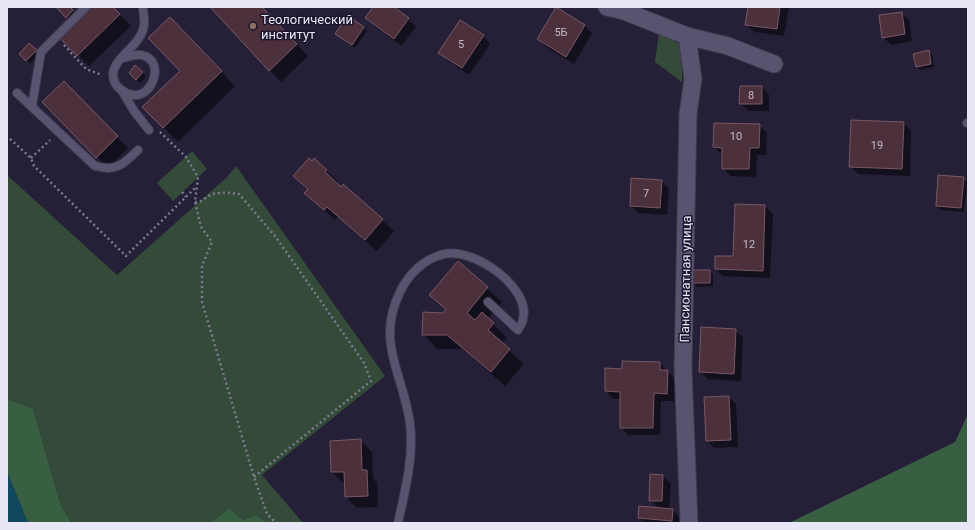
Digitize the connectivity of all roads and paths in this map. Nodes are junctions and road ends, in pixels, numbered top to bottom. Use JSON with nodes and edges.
{"nodes":[{"id":1,"x":86,"y":7,"type":"edge"},
{"id":2,"x":143,"y":7,"type":"edge"},
{"id":3,"x":607,"y":7,"type":"edge"},
{"id":4,"x":56,"y":36,"type":"junction"},
{"id":5,"x":688,"y":36,"type":"junction"},
{"id":6,"x":123,"y":58,"type":"junction"},
{"id":7,"x":774,"y":64,"type":"dead end"},
{"id":8,"x":113,"y":80,"type":"junction"},
{"id":9,"x":122,"y":91,"type":"junction"},
{"id":10,"x":17,"y":93,"type":"dead end"},
{"id":11,"x":32,"y":106,"type":"junction"},
{"id":12,"x":148,"y":130,"type":"joint"},
{"id":13,"x":58,"y":131,"type":"junction"},
{"id":14,"x":10,"y":139,"type":"dead end"},
{"id":15,"x":138,"y":150,"type":"dead end"},
{"id":16,"x":31,"y":158,"type":"junction"},
{"id":17,"x":197,"y":186,"type":"junction"},
{"id":18,"x":182,"y":192,"type":"dead end"},
{"id":19,"x":186,"y":197,"type":"junction"},
{"id":20,"x":195,"y":202,"type":"junction"},
{"id":21,"x":488,"y":302,"type":"dead end"},
{"id":22,"x":254,"y":477,"type":"junction"},
{"id":23,"x":276,"y":523,"type":"edge"},
{"id":24,"x":398,"y":523,"type":"edge"},
{"id":25,"x":689,"y":523,"type":"edge"}],
"edges":[{"from":1,"to":4,"type":"lane"},
{"from":2,"to":6,"type":"lane"},
{"from":3,"to":5,"type":"street"},
{"from":4,"to":8,"type":"path"},
{"from":4,"to":11,"type":"lane"},
{"from":5,"to":7,"type":"street"},
{"from":5,"to":25,"type":"street","name":"Пансионатная улица"},
{"from":6,"to":8,"type":"lane"},
{"from":6,"to":9,"type":"lane"},
{"from":8,"to":9,"type":"lane"},
{"from":9,"to":12,"type":"lane"},
{"from":10,"to":11,"type":"lane"},
{"from":11,"to":13,"type":"lane"},
{"from":12,"to":17,"type":"path"},
{"from":13,"to":15,"type":"lane"},
{"from":13,"to":16,"type":"path"},
{"from":14,"to":16,"type":"path"},
{"from":16,"to":19,"type":"path"},
{"from":17,"to":19,"type":"path"},
{"from":17,"to":20,"type":"path"},
{"from":18,"to":19,"type":"path"},
{"from":20,"to":22,"type":"path"},
{"from":20,"to":22,"type":"path"},
{"from":21,"to":24,"type":"lane"},
{"from":22,"to":23,"type":"path"}]}
